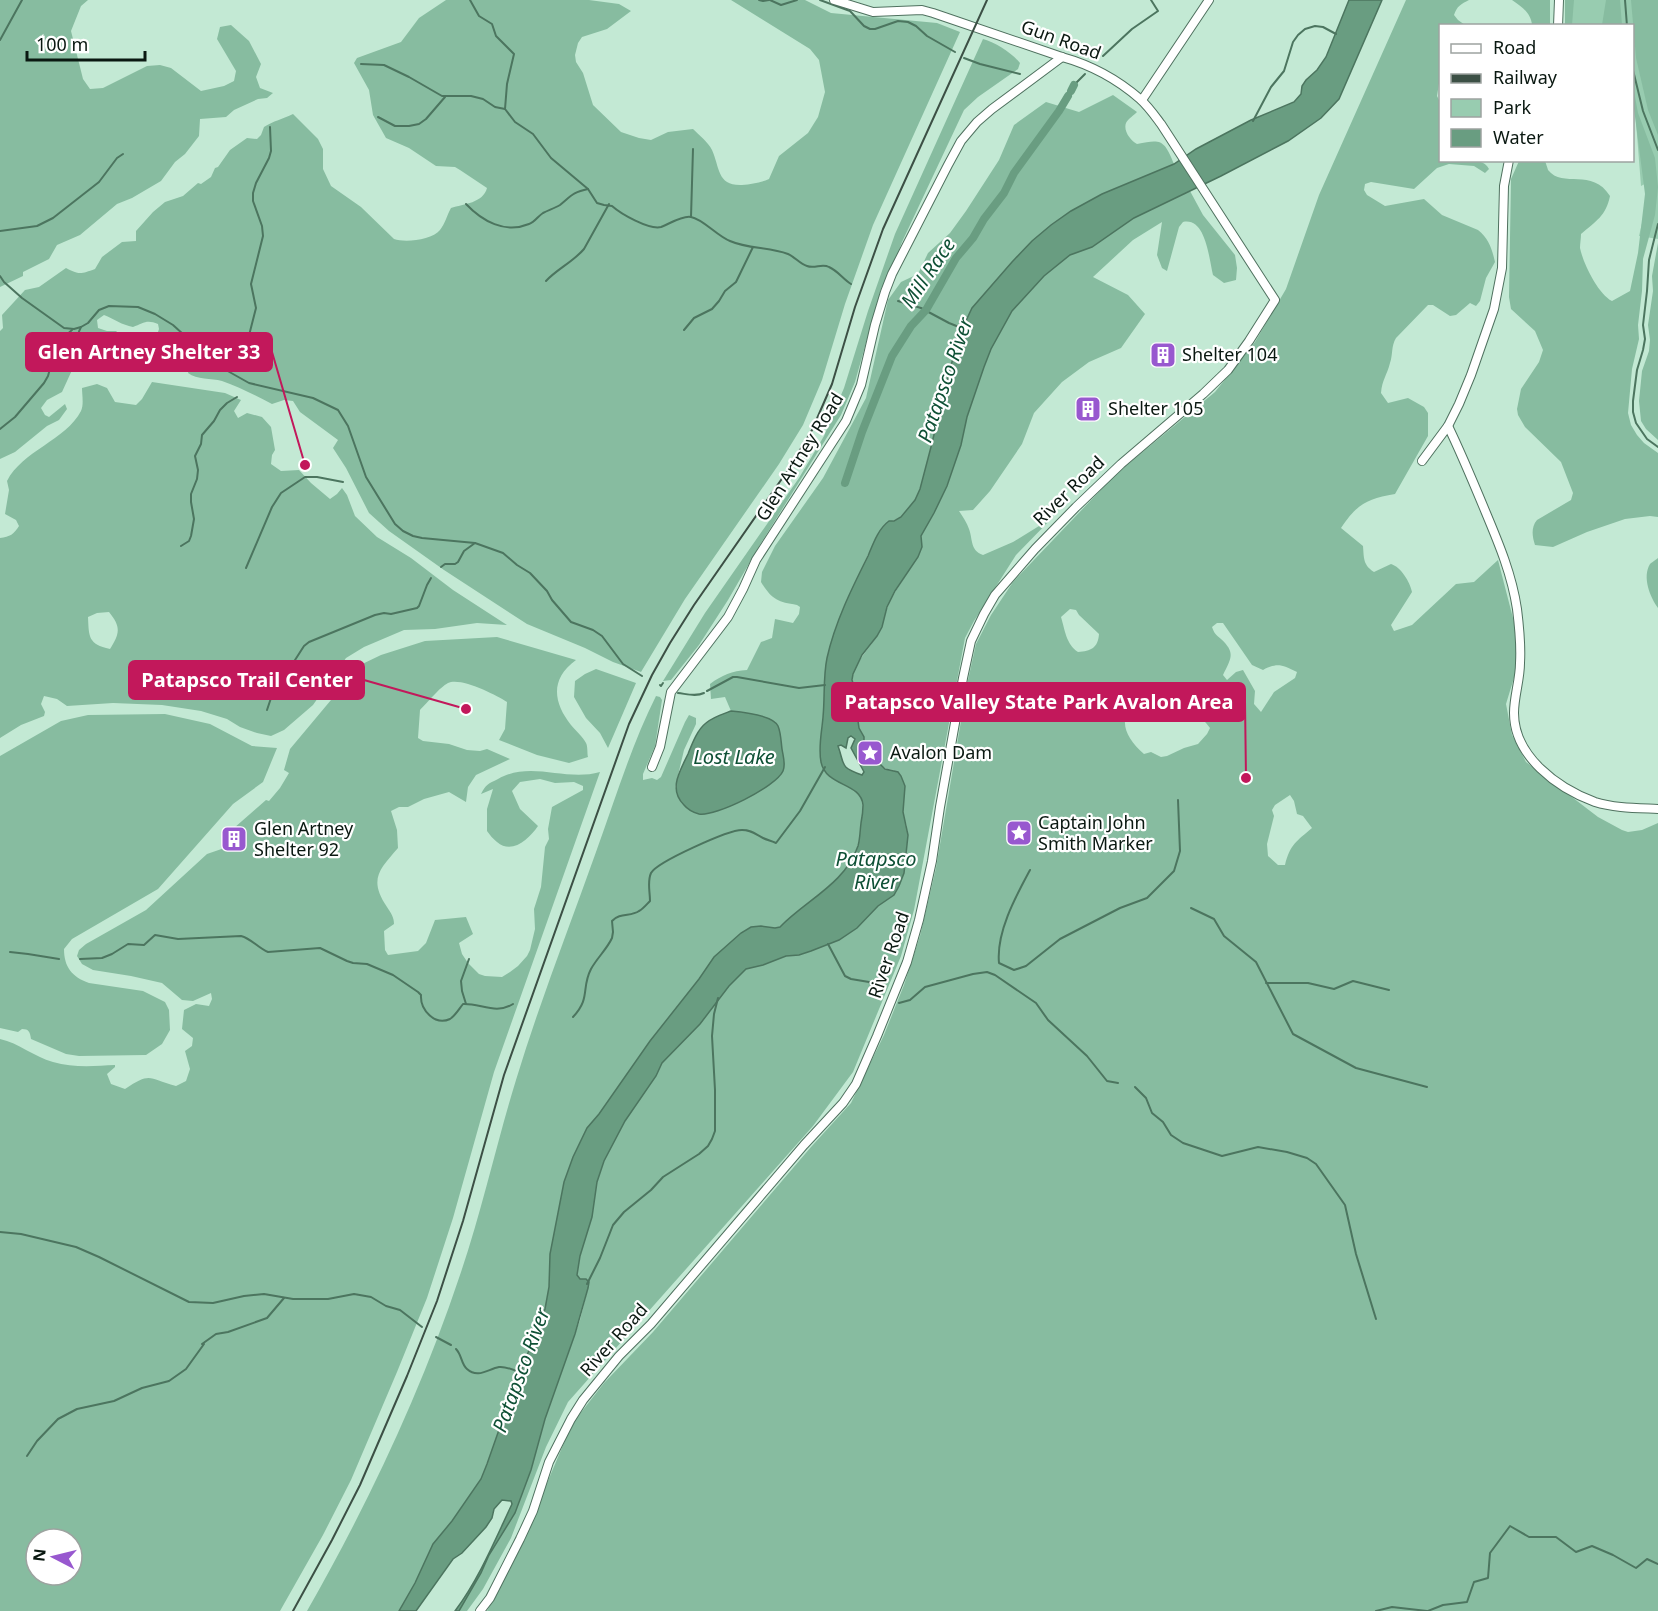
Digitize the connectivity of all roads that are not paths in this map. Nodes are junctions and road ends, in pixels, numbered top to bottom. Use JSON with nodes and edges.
{"nodes":[{"id":1,"x":834,"y":0,"type":"edge"},
{"id":2,"x":1209,"y":0,"type":"edge"},
{"id":3,"x":1559,"y":0,"type":"edge"},
{"id":4,"x":1558,"y":24,"type":"edge"},
{"id":5,"x":1062,"y":57,"type":"junction"},
{"id":6,"x":1142,"y":100,"type":"junction"},
{"id":7,"x":1509,"y":162,"type":"edge"},
{"id":8,"x":1275,"y":300,"type":"joint"},
{"id":9,"x":1448,"y":426,"type":"junction"},
{"id":10,"x":1422,"y":461,"type":"dead end"},
{"id":11,"x":652,"y":767,"type":"dead end"},
{"id":12,"x":1658,"y":809,"type":"edge"},
{"id":13,"x":480,"y":1611,"type":"edge"}],
"edges":[{"from":1,"to":5,"type":"street","name":"Gun Road"},
{"from":2,"to":6,"type":"street"},
{"from":3,"to":4,"type":"street"},
{"from":5,"to":6,"type":"street","name":"Gun Road"},
{"from":5,"to":11,"type":"street","name":"Glen Artney Road"},
{"from":6,"to":8,"type":"street","name":"Gun Road"},
{"from":7,"to":9,"type":"street"},
{"from":8,"to":13,"type":"street","name":"River Road"},
{"from":9,"to":10,"type":"street"},
{"from":9,"to":12,"type":"street"}]}
